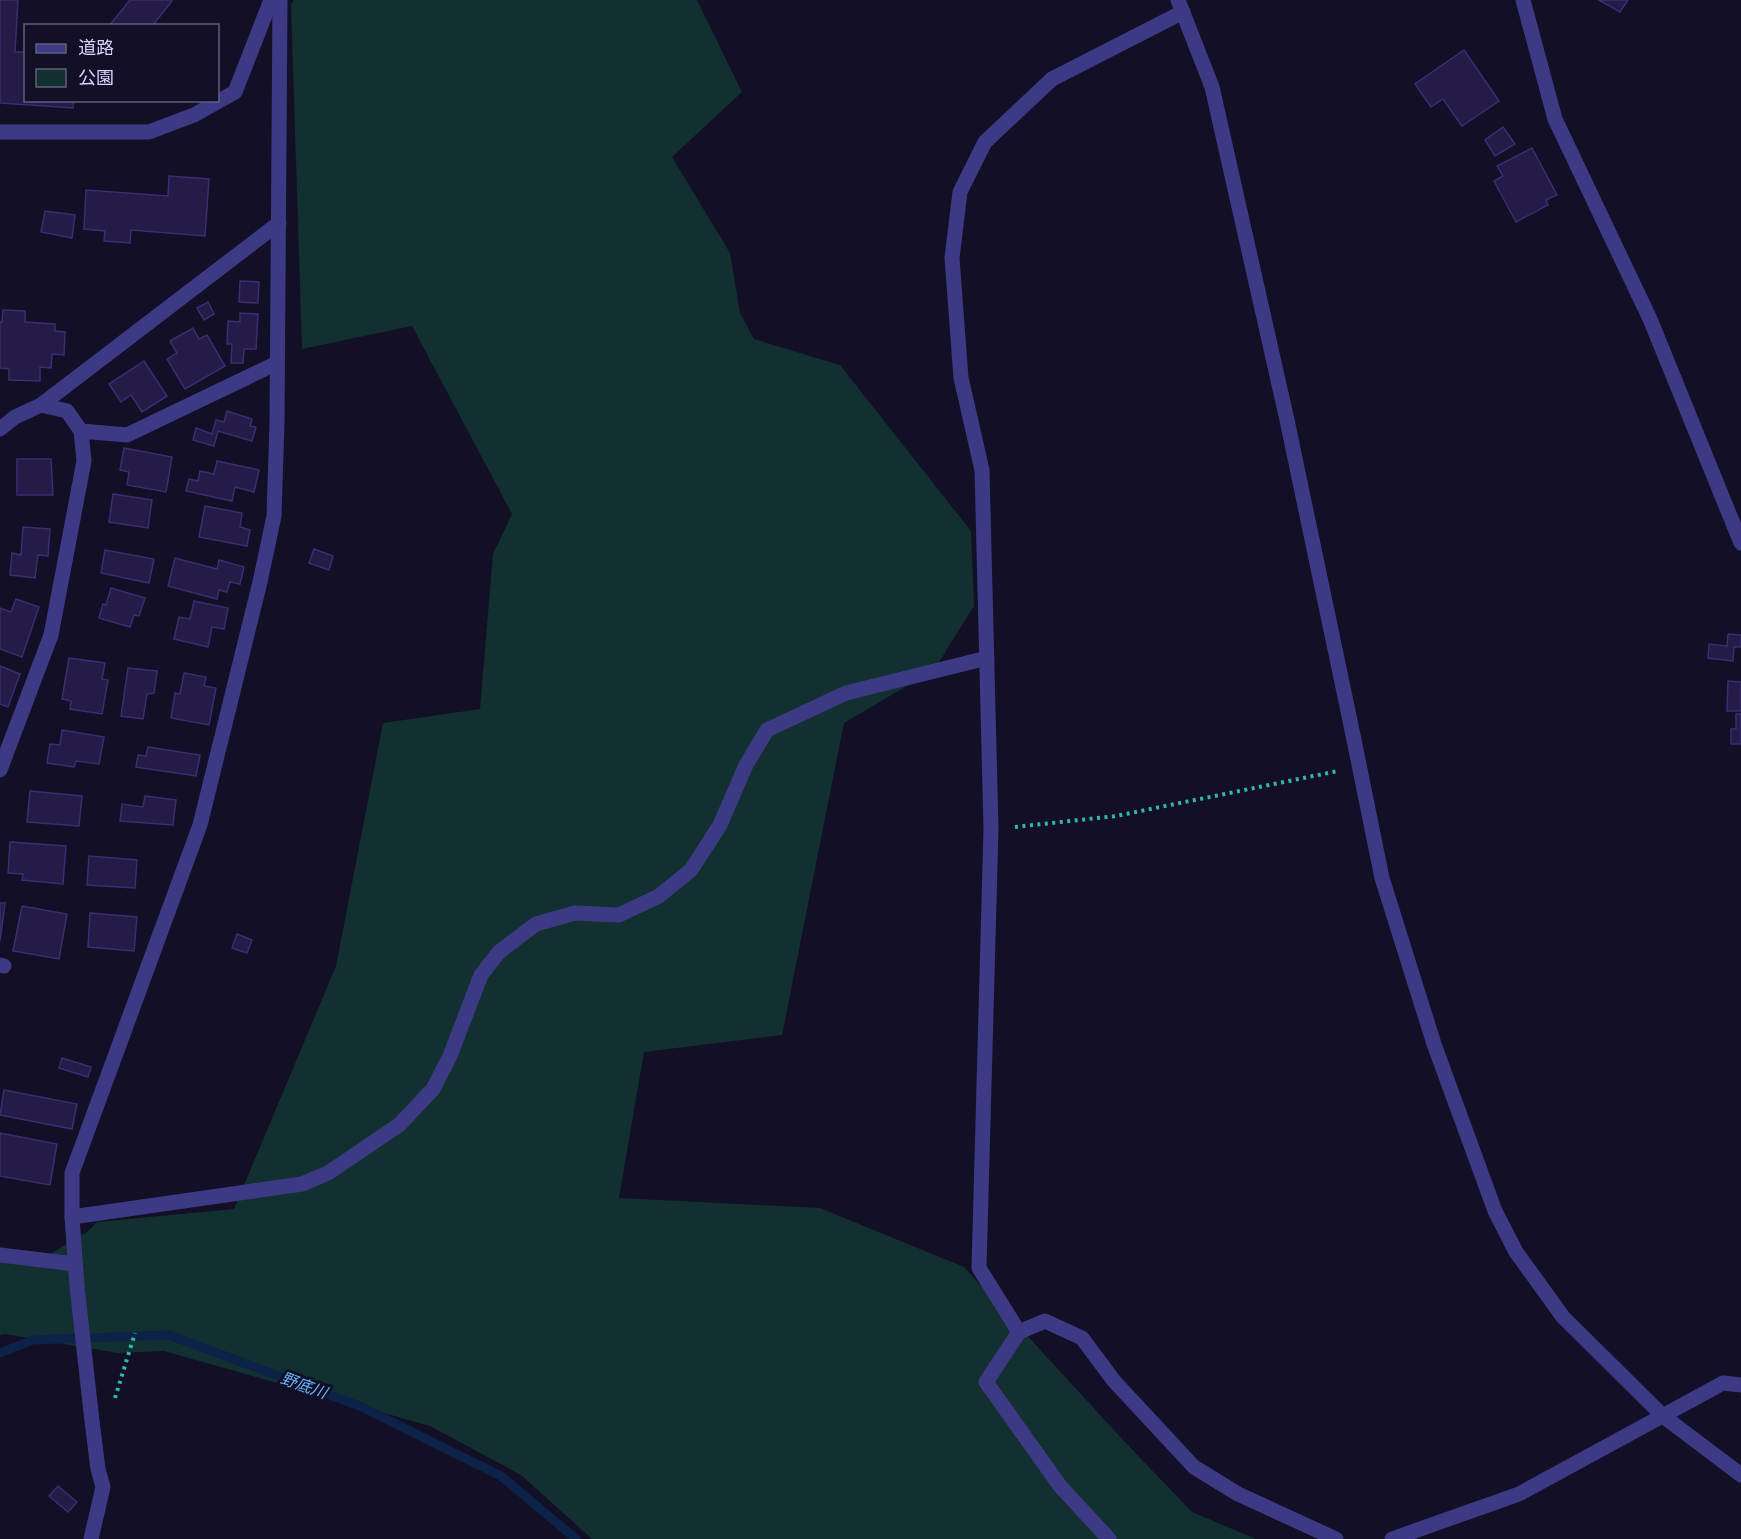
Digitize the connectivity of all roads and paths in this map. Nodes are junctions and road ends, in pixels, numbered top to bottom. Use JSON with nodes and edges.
{"nodes":[{"id":1,"x":271,"y":0,"type":"edge"},
{"id":2,"x":280,"y":0,"type":"edge"},
{"id":3,"x":1523,"y":0,"type":"edge"},
{"id":4,"x":1181,"y":6,"type":"edge"},
{"id":5,"x":219,"y":101,"type":"edge"},
{"id":6,"x":217,"y":102,"type":"edge"},
{"id":7,"x":0,"y":132,"type":"edge"},
{"id":8,"x":279,"y":223,"type":"junction"},
{"id":9,"x":278,"y":363,"type":"junction"},
{"id":10,"x":41,"y":405,"type":"junction"},
{"id":11,"x":0,"y":429,"type":"edge"},
{"id":12,"x":81,"y":431,"type":"junction"},
{"id":13,"x":1741,"y":543,"type":"edge"},
{"id":14,"x":987,"y":658,"type":"junction"},
{"id":15,"x":1360,"y":766,"type":"junction"},
{"id":16,"x":0,"y":770,"type":"edge"},
{"id":17,"x":991,"y":829,"type":"junction"},
{"id":18,"x":72,"y":1217,"type":"junction"},
{"id":19,"x":0,"y":1255,"type":"edge"},
{"id":20,"x":75,"y":1264,"type":"junction"},
{"id":21,"x":1019,"y":1332,"type":"junction"},
{"id":22,"x":135,"y":1333,"type":"dead end"},
{"id":23,"x":1741,"y":1385,"type":"edge"},
{"id":24,"x":117,"y":1392,"type":"dead end"},
{"id":25,"x":1663,"y":1416,"type":"junction"},
{"id":26,"x":1741,"y":1475,"type":"edge"},
{"id":27,"x":91,"y":1539,"type":"edge"},
{"id":28,"x":1108,"y":1539,"type":"edge"},
{"id":29,"x":1336,"y":1539,"type":"edge"},
{"id":30,"x":1392,"y":1539,"type":"edge"}],
"edges":[{"from":1,"to":5,"type":"street"},
{"from":2,"to":8,"type":"street"},
{"from":3,"to":13,"type":"street"},
{"from":4,"to":14,"type":"street"},
{"from":4,"to":15,"type":"street"},
{"from":6,"to":7,"type":"street"},
{"from":8,"to":9,"type":"street"},
{"from":8,"to":10,"type":"street"},
{"from":9,"to":12,"type":"street"},
{"from":9,"to":18,"type":"street"},
{"from":10,"to":11,"type":"street"},
{"from":10,"to":12,"type":"street"},
{"from":12,"to":16,"type":"street"},
{"from":14,"to":17,"type":"street"},
{"from":14,"to":18,"type":"street"},
{"from":15,"to":17,"type":"path"},
{"from":15,"to":25,"type":"street"},
{"from":17,"to":21,"type":"street"},
{"from":18,"to":20,"type":"street"},
{"from":19,"to":20,"type":"street"},
{"from":20,"to":27,"type":"street"},
{"from":21,"to":28,"type":"street"},
{"from":21,"to":29,"type":"street"},
{"from":22,"to":24,"type":"path"},
{"from":23,"to":25,"type":"street"},
{"from":25,"to":26,"type":"street"},
{"from":25,"to":30,"type":"street"}]}
